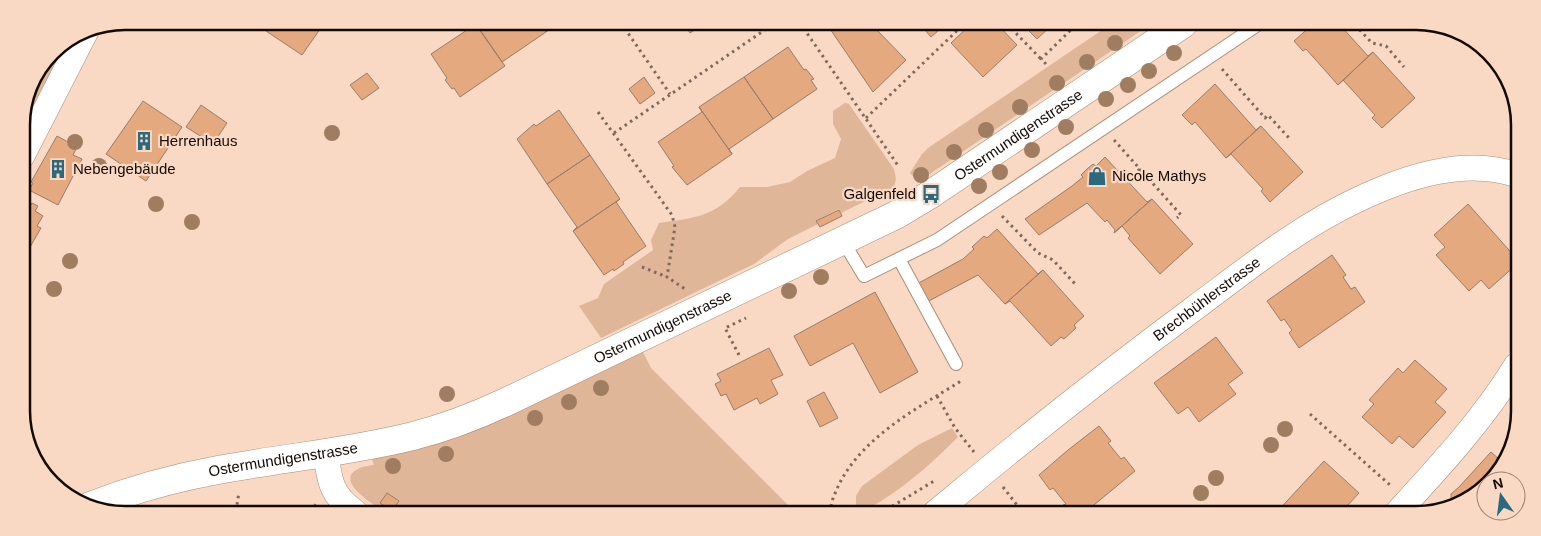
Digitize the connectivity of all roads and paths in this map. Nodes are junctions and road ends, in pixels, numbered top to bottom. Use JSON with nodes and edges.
{"nodes":[{"id":1,"x":626,"y":30,"type":"edge"},
{"id":2,"x":765,"y":30,"type":"edge"},
{"id":3,"x":805,"y":30,"type":"edge"},
{"id":4,"x":958,"y":30,"type":"edge"},
{"id":5,"x":1013,"y":30,"type":"edge"},
{"id":6,"x":1071,"y":30,"type":"edge"},
{"id":7,"x":1174,"y":30,"type":"edge"},
{"id":8,"x":1250,"y":30,"type":"edge"},
{"id":9,"x":1360,"y":30,"type":"edge"},
{"id":10,"x":81,"y":41,"type":"edge"},
{"id":11,"x":1211,"y":57,"type":"junction"},
{"id":12,"x":1041,"y":59,"type":"junction"},
{"id":13,"x":1046,"y":64,"type":"dead end"},
{"id":14,"x":1404,"y":67,"type":"dead end"},
{"id":15,"x":670,"y":94,"type":"junction"},
{"id":16,"x":598,"y":112,"type":"dead end"},
{"id":17,"x":866,"y":118,"type":"junction"},
{"id":18,"x":1104,"y":129,"type":"junction"},
{"id":19,"x":614,"y":133,"type":"junction"},
{"id":20,"x":1289,"y":138,"type":"dead end"},
{"id":21,"x":30,"y":140,"type":"edge"},
{"id":22,"x":899,"y":167,"type":"dead end"},
{"id":23,"x":1140,"y":169,"type":"junction"},
{"id":24,"x":1511,"y":173,"type":"edge"},
{"id":25,"x":1133,"y":175,"type":"dead end"},
{"id":26,"x":991,"y":204,"type":"junction"},
{"id":27,"x":1177,"y":218,"type":"dead end"},
{"id":28,"x":844,"y":241,"type":"junction"},
{"id":29,"x":899,"y":259,"type":"junction"},
{"id":30,"x":642,"y":267,"type":"dead end"},
{"id":31,"x":667,"y":277,"type":"junction"},
{"id":32,"x":1077,"y":286,"type":"dead end"},
{"id":33,"x":690,"y":294,"type":"dead end"},
{"id":34,"x":746,"y":318,"type":"dead end"},
{"id":35,"x":738,"y":355,"type":"dead end"},
{"id":36,"x":956,"y":364,"type":"joint"},
{"id":37,"x":1511,"y":373,"type":"edge"},
{"id":38,"x":937,"y":396,"type":"junction"},
{"id":39,"x":1310,"y":414,"type":"dead end"},
{"id":40,"x":973,"y":451,"type":"dead end"},
{"id":41,"x":326,"y":453,"type":"junction"},
{"id":42,"x":937,"y":478,"type":"dead end"},
{"id":43,"x":1004,"y":489,"type":"dead end"},
{"id":44,"x":240,"y":490,"type":"dead end"},
{"id":45,"x":100,"y":503,"type":"edge"},
{"id":46,"x":1406,"y":505,"type":"edge"},
{"id":47,"x":237,"y":506,"type":"edge"},
{"id":48,"x":348,"y":506,"type":"edge"},
{"id":49,"x":832,"y":506,"type":"edge"},
{"id":50,"x":892,"y":506,"type":"edge"},
{"id":51,"x":943,"y":506,"type":"edge"},
{"id":52,"x":1018,"y":506,"type":"edge"}],
"edges":[{"from":1,"to":15,"type":"path"},
{"from":2,"to":15,"type":"path"},
{"from":3,"to":17,"type":"path"},
{"from":4,"to":17,"type":"path"},
{"from":5,"to":12,"type":"path"},
{"from":6,"to":12,"type":"path"},
{"from":7,"to":28,"type":"main road","name":"Ostermundigenstrasse"},
{"from":8,"to":11,"type":"lane"},
{"from":9,"to":14,"type":"path"},
{"from":10,"to":21,"type":"street"},
{"from":11,"to":18,"type":"lane"},
{"from":11,"to":20,"type":"path"},
{"from":12,"to":13,"type":"path"},
{"from":15,"to":19,"type":"path"},
{"from":16,"to":19,"type":"path"},
{"from":17,"to":22,"type":"path"},
{"from":18,"to":23,"type":"path"},
{"from":18,"to":26,"type":"lane"},
{"from":19,"to":31,"type":"path"},
{"from":23,"to":25,"type":"path"},
{"from":23,"to":27,"type":"path"},
{"from":24,"to":51,"type":"street","name":"Brechbühlerstrasse"},
{"from":26,"to":29,"type":"lane"},
{"from":26,"to":32,"type":"path"},
{"from":28,"to":29,"type":"lane"},
{"from":28,"to":41,"type":"main road","name":"Ostermundigenstrasse"},
{"from":29,"to":36,"type":"lane"},
{"from":30,"to":31,"type":"path"},
{"from":31,"to":33,"type":"path"},
{"from":34,"to":35,"type":"path"},
{"from":36,"to":38,"type":"path"},
{"from":37,"to":46,"type":"street"},
{"from":38,"to":40,"type":"path"},
{"from":38,"to":49,"type":"path"},
{"from":39,"to":46,"type":"path"},
{"from":41,"to":45,"type":"main road","name":"Ostermundigenstrasse"},
{"from":41,"to":48,"type":"street"},
{"from":42,"to":50,"type":"path"},
{"from":43,"to":52,"type":"path"},
{"from":44,"to":47,"type":"path"}]}
